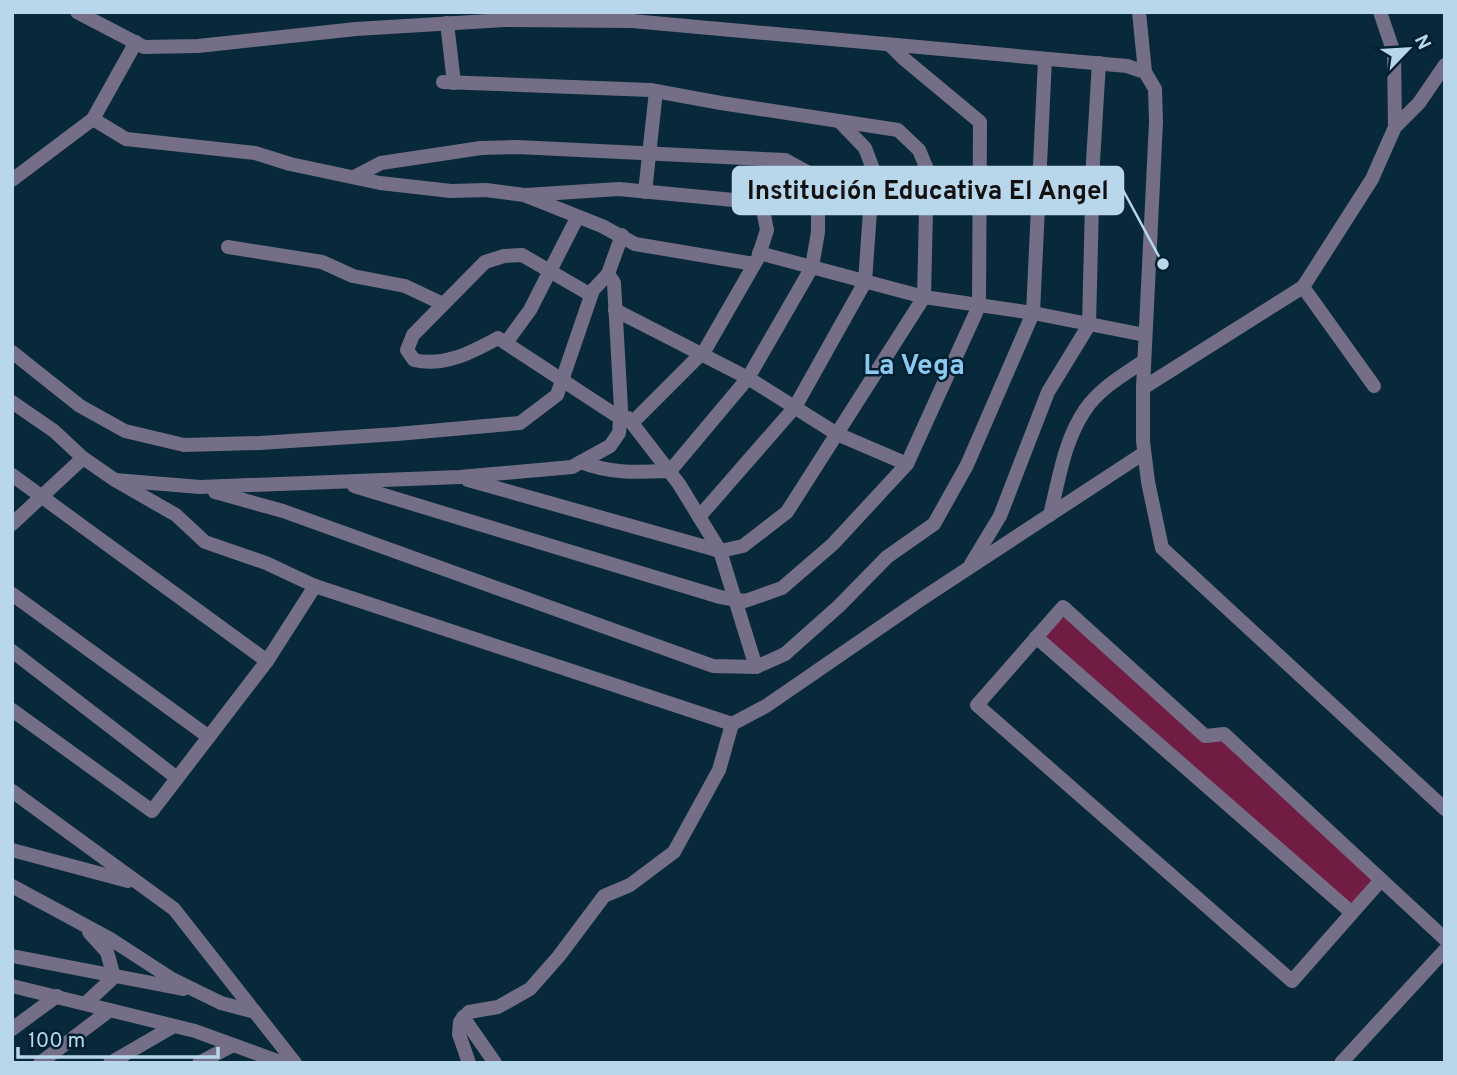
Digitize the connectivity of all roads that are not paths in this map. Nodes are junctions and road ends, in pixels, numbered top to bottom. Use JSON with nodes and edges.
{"nodes":[{"id":1,"x":76,"y":12,"type":"edge"},
{"id":2,"x":1139,"y":12,"type":"edge"},
{"id":3,"x":1380,"y":12,"type":"edge"},
{"id":4,"x":538,"y":16,"type":"edge"},
{"id":5,"x":447,"y":23,"type":"junction"},
{"id":6,"x":136,"y":42,"type":"junction"},
{"id":7,"x":890,"y":45,"type":"junction"},
{"id":8,"x":1045,"y":59,"type":"junction"},
{"id":9,"x":1099,"y":64,"type":"junction"},
{"id":10,"x":1445,"y":65,"type":"edge"},
{"id":11,"x":1145,"y":72,"type":"junction"},
{"id":12,"x":656,"y":91,"type":"junction"},
{"id":13,"x":93,"y":119,"type":"junction"},
{"id":14,"x":839,"y":121,"type":"junction"},
{"id":15,"x":1395,"y":127,"type":"junction"},
{"id":16,"x":650,"y":153,"type":"junction"},
{"id":17,"x":354,"y":177,"type":"junction"},
{"id":18,"x":12,"y":180,"type":"edge"},
{"id":19,"x":645,"y":192,"type":"junction"},
{"id":20,"x":524,"y":195,"type":"junction"},
{"id":21,"x":577,"y":218,"type":"junction"},
{"id":22,"x":622,"y":235,"type":"junction"},
{"id":23,"x":228,"y":247,"type":"dead end"},
{"id":24,"x":757,"y":259,"type":"junction"},
{"id":25,"x":812,"y":267,"type":"junction"},
{"id":26,"x":551,"y":271,"type":"junction"},
{"id":27,"x":608,"y":274,"type":"junction"},
{"id":28,"x":865,"y":282,"type":"junction"},
{"id":29,"x":1303,"y":287,"type":"junction"},
{"id":30,"x":591,"y":295,"type":"junction"},
{"id":31,"x":924,"y":298,"type":"junction"},
{"id":32,"x":443,"y":304,"type":"junction"},
{"id":33,"x":979,"y":306,"type":"junction"},
{"id":34,"x":615,"y":310,"type":"junction"},
{"id":35,"x":1033,"y":313,"type":"junction"},
{"id":36,"x":1089,"y":325,"type":"junction"},
{"id":37,"x":1145,"y":335,"type":"junction"},
{"id":38,"x":506,"y":343,"type":"junction"},
{"id":39,"x":12,"y":352,"type":"edge"},
{"id":40,"x":701,"y":354,"type":"junction"},
{"id":41,"x":1144,"y":361,"type":"junction"},
{"id":42,"x":748,"y":378,"type":"junction"},
{"id":43,"x":562,"y":380,"type":"junction"},
{"id":44,"x":1374,"y":386,"type":"dead end"},
{"id":45,"x":1143,"y":388,"type":"junction"},
{"id":46,"x":12,"y":402,"type":"edge"},
{"id":47,"x":795,"y":407,"type":"junction"},
{"id":48,"x":624,"y":417,"type":"junction"},
{"id":49,"x":837,"y":434,"type":"junction"},
{"id":50,"x":1144,"y":453,"type":"junction"},
{"id":51,"x":83,"y":458,"type":"junction"},
{"id":52,"x":581,"y":462,"type":"junction"},
{"id":53,"x":907,"y":464,"type":"junction"},
{"id":54,"x":670,"y":471,"type":"junction"},
{"id":55,"x":12,"y":475,"type":"edge"},
{"id":56,"x":460,"y":477,"type":"junction"},
{"id":57,"x":115,"y":480,"type":"junction"},
{"id":58,"x":343,"y":482,"type":"junction"},
{"id":59,"x":200,"y":487,"type":"junction"},
{"id":60,"x":41,"y":496,"type":"junction"},
{"id":61,"x":1050,"y":514,"type":"junction"},
{"id":62,"x":699,"y":517,"type":"junction"},
{"id":63,"x":12,"y":524,"type":"edge"},
{"id":64,"x":720,"y":551,"type":"junction"},
{"id":65,"x":968,"y":568,"type":"junction"},
{"id":66,"x":315,"y":586,"type":"junction"},
{"id":67,"x":736,"y":600,"type":"junction"},
{"id":68,"x":15,"y":601,"type":"edge"},
{"id":69,"x":1036,"y":637,"type":"junction"},
{"id":70,"x":12,"y":651,"type":"edge"},
{"id":71,"x":267,"y":661,"type":"junction"},
{"id":72,"x":757,"y":667,"type":"junction"},
{"id":73,"x":12,"y":710,"type":"edge"},
{"id":74,"x":733,"y":724,"type":"junction"},
{"id":75,"x":209,"y":737,"type":"junction"},
{"id":76,"x":177,"y":779,"type":"junction"},
{"id":77,"x":12,"y":791,"type":"edge"},
{"id":78,"x":1445,"y":809,"type":"edge"},
{"id":79,"x":12,"y":850,"type":"edge"},
{"id":80,"x":1381,"y":880,"type":"junction"},
{"id":81,"x":139,"y":884,"type":"junction"},
{"id":82,"x":12,"y":886,"type":"edge"},
{"id":83,"x":1352,"y":913,"type":"junction"},
{"id":84,"x":84,"y":925,"type":"junction"},
{"id":85,"x":1445,"y":939,"type":"edge"},
{"id":86,"x":1445,"y":950,"type":"edge"},
{"id":87,"x":12,"y":956,"type":"edge"},
{"id":88,"x":12,"y":976,"type":"edge"},
{"id":89,"x":114,"y":977,"type":"junction"},
{"id":90,"x":18,"y":986,"type":"edge"},
{"id":91,"x":198,"y":992,"type":"junction"},
{"id":92,"x":57,"y":996,"type":"junction"},
{"id":93,"x":86,"y":1003,"type":"junction"},
{"id":94,"x":110,"y":1010,"type":"junction"},
{"id":95,"x":256,"y":1012,"type":"junction"},
{"id":96,"x":463,"y":1017,"type":"junction"},
{"id":97,"x":174,"y":1026,"type":"junction"},
{"id":98,"x":12,"y":1029,"type":"edge"},
{"id":99,"x":233,"y":1045,"type":"junction"},
{"id":100,"x":1344,"y":1062,"type":"edge"},
{"id":101,"x":40,"y":1063,"type":"edge"},
{"id":102,"x":110,"y":1063,"type":"edge"},
{"id":103,"x":199,"y":1063,"type":"edge"},
{"id":104,"x":284,"y":1063,"type":"edge"},
{"id":105,"x":295,"y":1063,"type":"edge"},
{"id":106,"x":469,"y":1063,"type":"edge"},
{"id":107,"x":495,"y":1063,"type":"edge"}],
"edges":[{"from":1,"to":6,"type":"street"},
{"from":2,"to":11,"type":"street"},
{"from":3,"to":15,"type":"street"},
{"from":4,"to":5,"type":"street"},
{"from":4,"to":7,"type":"street"},
{"from":5,"to":6,"type":"street"},
{"from":5,"to":12,"type":"street"},
{"from":6,"to":13,"type":"street"},
{"from":7,"to":8,"type":"street"},
{"from":7,"to":33,"type":"street"},
{"from":8,"to":9,"type":"street"},
{"from":8,"to":35,"type":"street"},
{"from":9,"to":11,"type":"street"},
{"from":9,"to":36,"type":"street"},
{"from":10,"to":15,"type":"street"},
{"from":11,"to":37,"type":"street"},
{"from":12,"to":14,"type":"street"},
{"from":12,"to":16,"type":"street"},
{"from":13,"to":17,"type":"street"},
{"from":13,"to":18,"type":"street"},
{"from":14,"to":28,"type":"street"},
{"from":14,"to":31,"type":"street"},
{"from":15,"to":29,"type":"street"},
{"from":16,"to":17,"type":"street"},
{"from":16,"to":19,"type":"street"},
{"from":16,"to":25,"type":"street"},
{"from":17,"to":20,"type":"street"},
{"from":19,"to":20,"type":"street"},
{"from":19,"to":24,"type":"street"},
{"from":20,"to":21,"type":"street"},
{"from":21,"to":22,"type":"street"},
{"from":21,"to":26,"type":"street"},
{"from":22,"to":24,"type":"street"},
{"from":22,"to":27,"type":"street"},
{"from":23,"to":32,"type":"street"},
{"from":24,"to":25,"type":"street"},
{"from":24,"to":40,"type":"street"},
{"from":25,"to":28,"type":"street"},
{"from":25,"to":42,"type":"street"},
{"from":26,"to":30,"type":"street"},
{"from":26,"to":32,"type":"street"},
{"from":26,"to":38,"type":"street"},
{"from":27,"to":30,"type":"street"},
{"from":27,"to":34,"type":"street"},
{"from":28,"to":31,"type":"street"},
{"from":28,"to":47,"type":"street"},
{"from":29,"to":44,"type":"street"},
{"from":29,"to":45,"type":"street"},
{"from":30,"to":43,"type":"street"},
{"from":31,"to":33,"type":"street"},
{"from":31,"to":49,"type":"street"},
{"from":32,"to":38,"type":"street"},
{"from":33,"to":35,"type":"street"},
{"from":33,"to":53,"type":"street"},
{"from":34,"to":40,"type":"street"},
{"from":34,"to":48,"type":"street"},
{"from":35,"to":36,"type":"street"},
{"from":35,"to":72,"type":"street"},
{"from":36,"to":37,"type":"street"},
{"from":36,"to":65,"type":"street"},
{"from":37,"to":41,"type":"street"},
{"from":38,"to":43,"type":"street"},
{"from":39,"to":43,"type":"street"},
{"from":40,"to":42,"type":"street"},
{"from":40,"to":48,"type":"street"},
{"from":41,"to":45,"type":"street"},
{"from":41,"to":61,"type":"street"},
{"from":42,"to":47,"type":"street"},
{"from":42,"to":54,"type":"street"},
{"from":43,"to":48,"type":"street"},
{"from":45,"to":50,"type":"street"},
{"from":46,"to":51,"type":"street"},
{"from":47,"to":49,"type":"street"},
{"from":47,"to":62,"type":"street"},
{"from":48,"to":52,"type":"street"},
{"from":48,"to":54,"type":"street"},
{"from":49,"to":53,"type":"street"},
{"from":49,"to":64,"type":"street"},
{"from":50,"to":61,"type":"street"},
{"from":50,"to":78,"type":"street"},
{"from":51,"to":57,"type":"street"},
{"from":51,"to":60,"type":"street"},
{"from":52,"to":54,"type":"street"},
{"from":52,"to":56,"type":"street"},
{"from":53,"to":67,"type":"street"},
{"from":54,"to":62,"type":"street"},
{"from":55,"to":60,"type":"street"},
{"from":56,"to":58,"type":"street"},
{"from":56,"to":64,"type":"street"},
{"from":57,"to":59,"type":"street"},
{"from":57,"to":66,"type":"street"},
{"from":58,"to":59,"type":"street"},
{"from":58,"to":67,"type":"street"},
{"from":59,"to":72,"type":"street"},
{"from":60,"to":63,"type":"street"},
{"from":60,"to":71,"type":"street"},
{"from":61,"to":65,"type":"street"},
{"from":62,"to":64,"type":"street"},
{"from":64,"to":67,"type":"street"},
{"from":65,"to":74,"type":"street"},
{"from":66,"to":71,"type":"street"},
{"from":66,"to":74,"type":"street"},
{"from":67,"to":72,"type":"street"},
{"from":68,"to":75,"type":"street"},
{"from":69,"to":80,"type":"street"},
{"from":69,"to":83,"type":"street"},
{"from":69,"to":83,"type":"street"},
{"from":70,"to":76,"type":"street"},
{"from":71,"to":75,"type":"street"},
{"from":73,"to":76,"type":"street"},
{"from":74,"to":96,"type":"street"},
{"from":75,"to":76,"type":"street"},
{"from":77,"to":81,"type":"street"},
{"from":79,"to":81,"type":"street"},
{"from":80,"to":83,"type":"street"},
{"from":80,"to":85,"type":"street"},
{"from":81,"to":95,"type":"street"},
{"from":82,"to":84,"type":"street"},
{"from":84,"to":89,"type":"street"},
{"from":84,"to":91,"type":"street"},
{"from":86,"to":100,"type":"street"},
{"from":87,"to":89,"type":"street"},
{"from":88,"to":90,"type":"street"},
{"from":89,"to":91,"type":"street"},
{"from":89,"to":93,"type":"street"},
{"from":90,"to":92,"type":"street"},
{"from":91,"to":95,"type":"street"},
{"from":92,"to":93,"type":"street"},
{"from":92,"to":98,"type":"street"},
{"from":93,"to":94,"type":"street"},
{"from":94,"to":97,"type":"street"},
{"from":94,"to":101,"type":"street"},
{"from":95,"to":105,"type":"street"},
{"from":96,"to":106,"type":"street"},
{"from":96,"to":107,"type":"street"},
{"from":97,"to":99,"type":"street"},
{"from":97,"to":102,"type":"street"},
{"from":99,"to":103,"type":"street"},
{"from":99,"to":104,"type":"street"}]}
